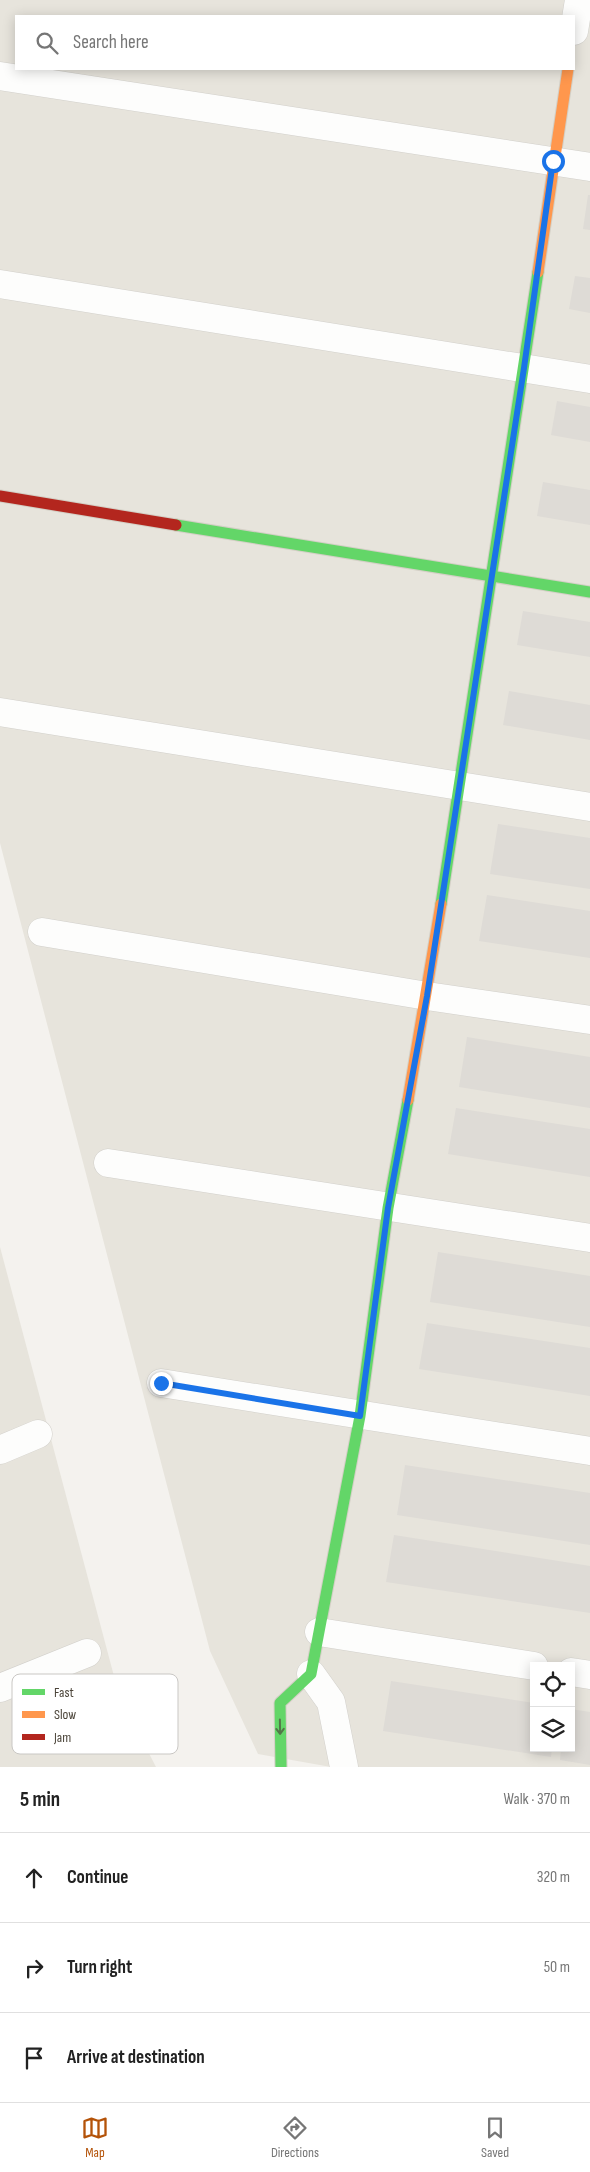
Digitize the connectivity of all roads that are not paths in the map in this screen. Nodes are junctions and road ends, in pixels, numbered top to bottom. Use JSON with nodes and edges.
{"nodes":[{"id":1,"x":579,"y":0,"type":"edge"},
{"id":2,"x":575,"y":25,"type":"edge"},
{"id":3,"x":568,"y":70,"type":"edge"},
{"id":4,"x":0,"y":76,"type":"edge"},
{"id":5,"x":553,"y":161,"type":"junction"},
{"id":6,"x":590,"y":167,"type":"edge"},
{"id":7,"x":0,"y":284,"type":"edge"},
{"id":8,"x":524,"y":368,"type":"junction"},
{"id":9,"x":590,"y":378,"type":"edge"},
{"id":10,"x":0,"y":496,"type":"edge"},
{"id":11,"x":491,"y":576,"type":"junction"},
{"id":12,"x":590,"y":592,"type":"edge"},
{"id":13,"x":0,"y":712,"type":"edge"},
{"id":14,"x":458,"y":787,"type":"junction"},
{"id":15,"x":590,"y":807,"type":"edge"},
{"id":16,"x":42,"y":932,"type":"dead end"},
{"id":17,"x":427,"y":996,"type":"junction"},
{"id":18,"x":590,"y":1020,"type":"edge"},
{"id":19,"x":108,"y":1163,"type":"dead end"},
{"id":20,"x":388,"y":1208,"type":"junction"},
{"id":21,"x":590,"y":1238,"type":"edge"},
{"id":22,"x":161,"y":1383,"type":"dead end"},
{"id":23,"x":360,"y":1416,"type":"junction"},
{"id":24,"x":38,"y":1434,"type":"dead end"},
{"id":25,"x":0,"y":1450,"type":"edge"},
{"id":26,"x":590,"y":1451,"type":"edge"},
{"id":27,"x":319,"y":1632,"type":"junction"},
{"id":28,"x":87,"y":1654,"type":"dead end"},
{"id":29,"x":530,"y":1665,"type":"edge"},
{"id":30,"x":575,"y":1673,"type":"edge"},
{"id":31,"x":36,"y":1674,"type":"edge"},
{"id":32,"x":311,"y":1674,"type":"junction"},
{"id":33,"x":590,"y":1675,"type":"edge"},
{"id":34,"x":12,"y":1683,"type":"edge"},
{"id":35,"x":0,"y":1688,"type":"edge"},
{"id":36,"x":281,"y":1767,"type":"edge"},
{"id":37,"x":344,"y":1767,"type":"edge"}],
"edges":[{"from":1,"to":2,"type":"street"},
{"from":3,"to":5,"type":"street"},
{"from":4,"to":5,"type":"street"},
{"from":5,"to":6,"type":"street"},
{"from":5,"to":8,"type":"street"},
{"from":7,"to":8,"type":"street"},
{"from":8,"to":9,"type":"street"},
{"from":8,"to":11,"type":"street"},
{"from":10,"to":11,"type":"street"},
{"from":11,"to":12,"type":"street"},
{"from":11,"to":14,"type":"street"},
{"from":13,"to":14,"type":"street"},
{"from":14,"to":15,"type":"street"},
{"from":14,"to":17,"type":"street"},
{"from":16,"to":17,"type":"street"},
{"from":17,"to":18,"type":"street"},
{"from":17,"to":20,"type":"street"},
{"from":19,"to":20,"type":"street"},
{"from":20,"to":21,"type":"street"},
{"from":20,"to":23,"type":"street"},
{"from":22,"to":23,"type":"street"},
{"from":23,"to":26,"type":"street"},
{"from":23,"to":27,"type":"street"},
{"from":24,"to":25,"type":"street"},
{"from":27,"to":29,"type":"street"},
{"from":27,"to":32,"type":"street"},
{"from":28,"to":31,"type":"street"},
{"from":30,"to":33,"type":"street"},
{"from":32,"to":36,"type":"street","one_way":true},
{"from":32,"to":37,"type":"street"},
{"from":34,"to":35,"type":"street"}]}
